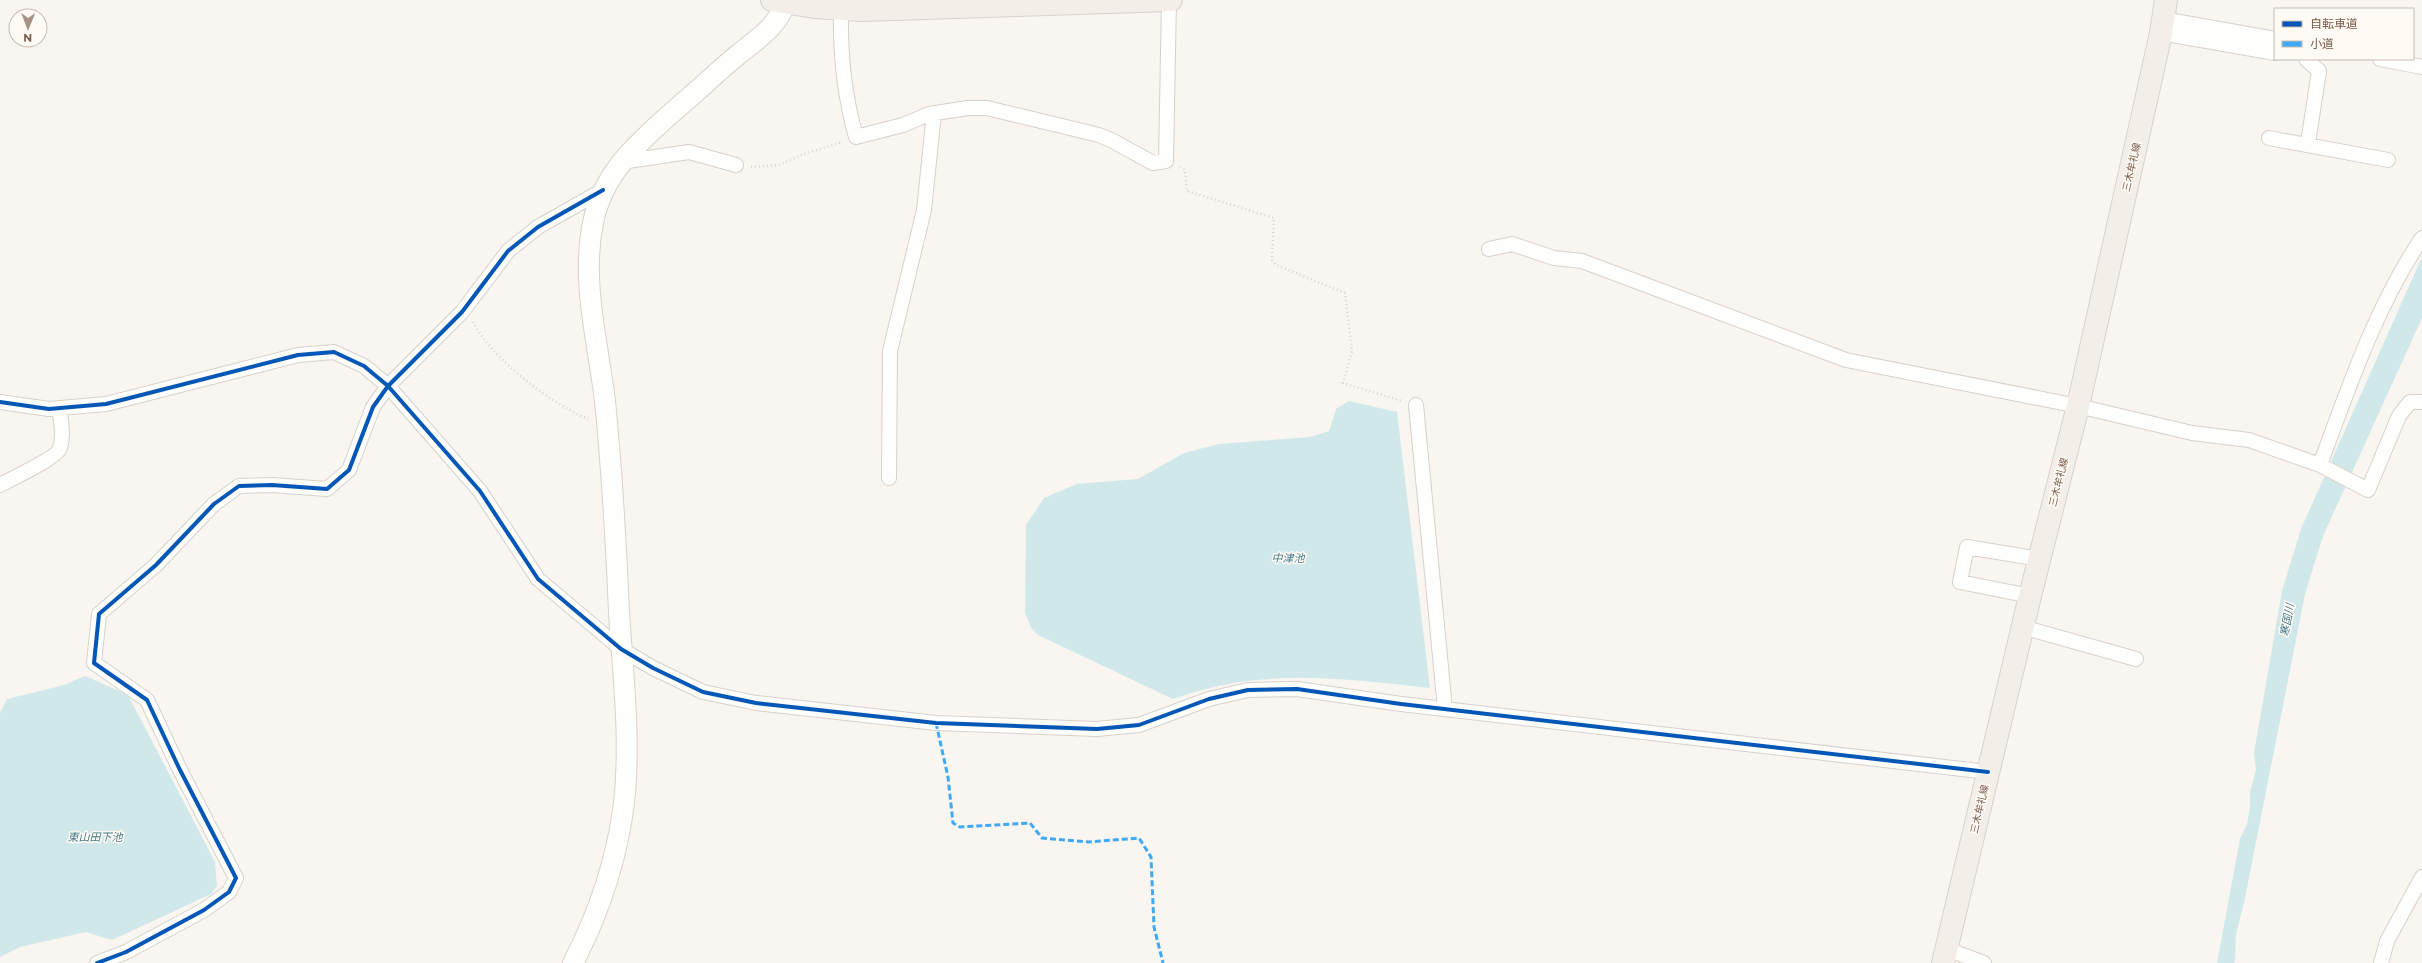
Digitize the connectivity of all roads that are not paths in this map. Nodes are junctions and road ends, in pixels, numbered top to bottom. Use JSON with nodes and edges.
{"nodes":[{"id":1,"x":1170,"y":0,"type":"edge"},
{"id":2,"x":782,"y":1,"type":"edge"},
{"id":3,"x":841,"y":8,"type":"junction"},
{"id":4,"x":2163,"y":17,"type":"edge"},
{"id":5,"x":2274,"y":39,"type":"edge"},
{"id":6,"x":2274,"y":53,"type":"edge"},
{"id":7,"x":2307,"y":60,"type":"edge"},
{"id":8,"x":2385,"y":60,"type":"edge"},
{"id":9,"x":2422,"y":67,"type":"edge"},
{"id":10,"x":934,"y":113,"type":"junction"},
{"id":11,"x":2269,"y":138,"type":"dead end"},
{"id":12,"x":2308,"y":143,"type":"junction"},
{"id":13,"x":2388,"y":160,"type":"dead end"},
{"id":14,"x":620,"y":162,"type":"junction"},
{"id":15,"x":736,"y":165,"type":"road end"},
{"id":16,"x":603,"y":190,"type":"junction"},
{"id":17,"x":2422,"y":238,"type":"edge"},
{"id":18,"x":1489,"y":249,"type":"dead end"},
{"id":19,"x":388,"y":386,"type":"junction"},
{"id":20,"x":0,"y":402,"type":"edge"},
{"id":21,"x":2422,"y":402,"type":"edge"},
{"id":22,"x":1416,"y":405,"type":"road end"},
{"id":23,"x":2078,"y":406,"type":"junction"},
{"id":24,"x":59,"y":408,"type":"junction"},
{"id":25,"x":2320,"y":465,"type":"junction"},
{"id":26,"x":889,"y":478,"type":"dead end"},
{"id":27,"x":0,"y":485,"type":"edge"},
{"id":28,"x":2039,"y":559,"type":"junction"},
{"id":29,"x":2030,"y":596,"type":"junction"},
{"id":30,"x":2022,"y":627,"type":"junction"},
{"id":31,"x":621,"y":648,"type":"junction"},
{"id":32,"x":2136,"y":659,"type":"dead end"},
{"id":33,"x":1445,"y":709,"type":"junction"},
{"id":34,"x":1988,"y":772,"type":"junction"},
{"id":35,"x":2422,"y":877,"type":"edge"},
{"id":36,"x":1945,"y":956,"type":"edge"},
{"id":37,"x":97,"y":963,"type":"edge"},
{"id":38,"x":572,"y":963,"type":"edge"},
{"id":39,"x":1984,"y":963,"type":"edge"},
{"id":40,"x":2381,"y":963,"type":"edge"}],
"edges":[{"from":1,"to":3,"type":"main road"},
{"from":1,"to":10,"type":"street"},
{"from":2,"to":3,"type":"main road"},
{"from":2,"to":14,"type":"street"},
{"from":3,"to":10,"type":"street"},
{"from":4,"to":5,"type":"street"},
{"from":4,"to":6,"type":"street"},
{"from":4,"to":23,"type":"main road","name":"三木牟礼線"},
{"from":7,"to":12,"type":"street"},
{"from":8,"to":9,"type":"street"},
{"from":10,"to":26,"type":"street"},
{"from":11,"to":12,"type":"street"},
{"from":12,"to":13,"type":"street"},
{"from":14,"to":15,"type":"street"},
{"from":14,"to":16,"type":"street"},
{"from":16,"to":19,"type":"street"},
{"from":16,"to":31,"type":"street"},
{"from":17,"to":25,"type":"street"},
{"from":18,"to":23,"type":"street"},
{"from":19,"to":24,"type":"street"},
{"from":19,"to":31,"type":"street"},
{"from":19,"to":37,"type":"street"},
{"from":20,"to":24,"type":"street"},
{"from":21,"to":25,"type":"street"},
{"from":22,"to":33,"type":"street"},
{"from":23,"to":25,"type":"street"},
{"from":23,"to":28,"type":"main road","name":"三木牟礼線"},
{"from":24,"to":27,"type":"street"},
{"from":28,"to":29,"type":"main road","name":"三木牟礼線"},
{"from":28,"to":29,"type":"street"},
{"from":29,"to":30,"type":"main road","name":"三木牟礼線"},
{"from":30,"to":32,"type":"street"},
{"from":30,"to":34,"type":"main road","name":"三木牟礼線"},
{"from":31,"to":33,"type":"street"},
{"from":31,"to":38,"type":"street"},
{"from":33,"to":34,"type":"street"},
{"from":34,"to":36,"type":"main road","name":"三木牟礼線"},
{"from":35,"to":40,"type":"street"},
{"from":36,"to":39,"type":"street"}]}
